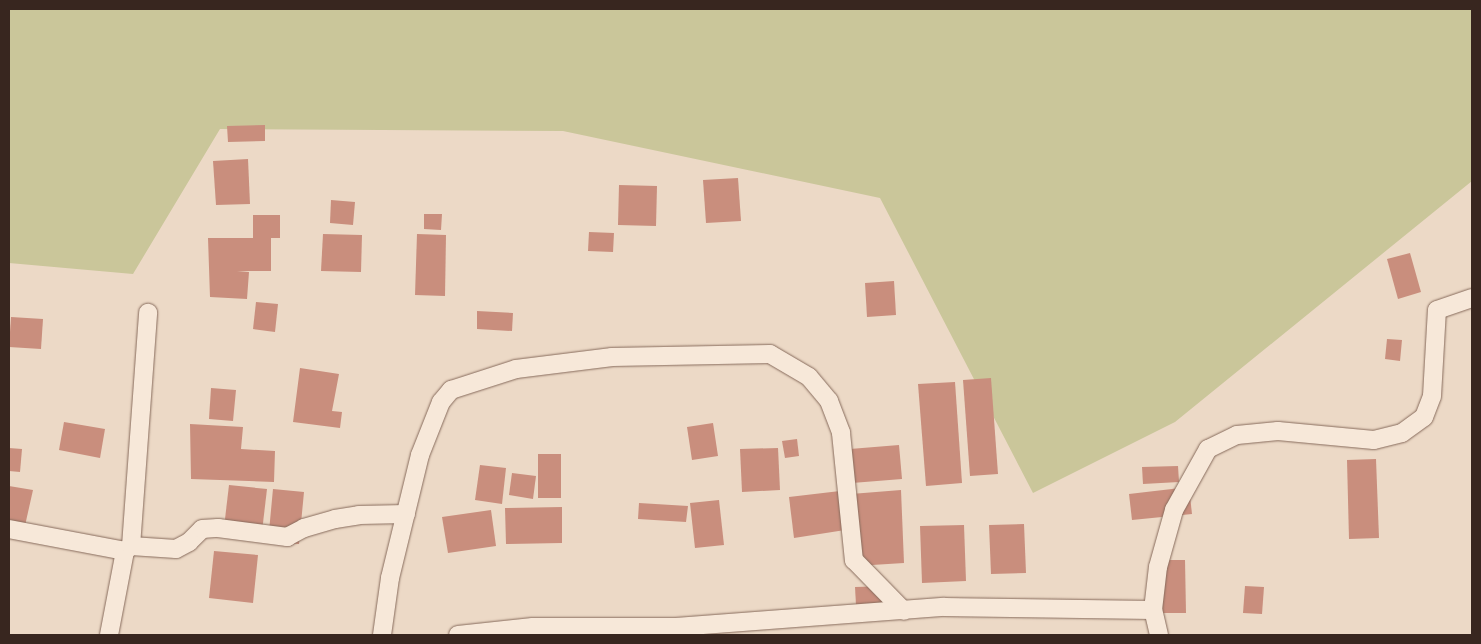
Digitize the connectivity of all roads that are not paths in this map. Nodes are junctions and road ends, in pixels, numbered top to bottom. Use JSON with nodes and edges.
{"nodes":[{"id":1,"x":1472,"y":298,"type":"edge"},
{"id":2,"x":148,"y":313,"type":"dead end"},
{"id":3,"x":406,"y":514,"type":"junction"},
{"id":4,"x":9,"y":529,"type":"edge"},
{"id":5,"x":128,"y":548,"type":"junction"},
{"id":6,"x":1153,"y":610,"type":"junction"},
{"id":7,"x":904,"y":611,"type":"junction"},
{"id":8,"x":109,"y":635,"type":"edge"},
{"id":9,"x":382,"y":635,"type":"edge"},
{"id":10,"x":458,"y":635,"type":"edge"},
{"id":11,"x":1159,"y":635,"type":"edge"}],
"edges":[{"from":1,"to":6,"type":"street"},
{"from":2,"to":5,"type":"street"},
{"from":3,"to":5,"type":"street"},
{"from":3,"to":7,"type":"street"},
{"from":3,"to":9,"type":"street"},
{"from":4,"to":5,"type":"street"},
{"from":5,"to":8,"type":"street"},
{"from":6,"to":7,"type":"street"},
{"from":6,"to":11,"type":"street"},
{"from":7,"to":10,"type":"street"}]}
